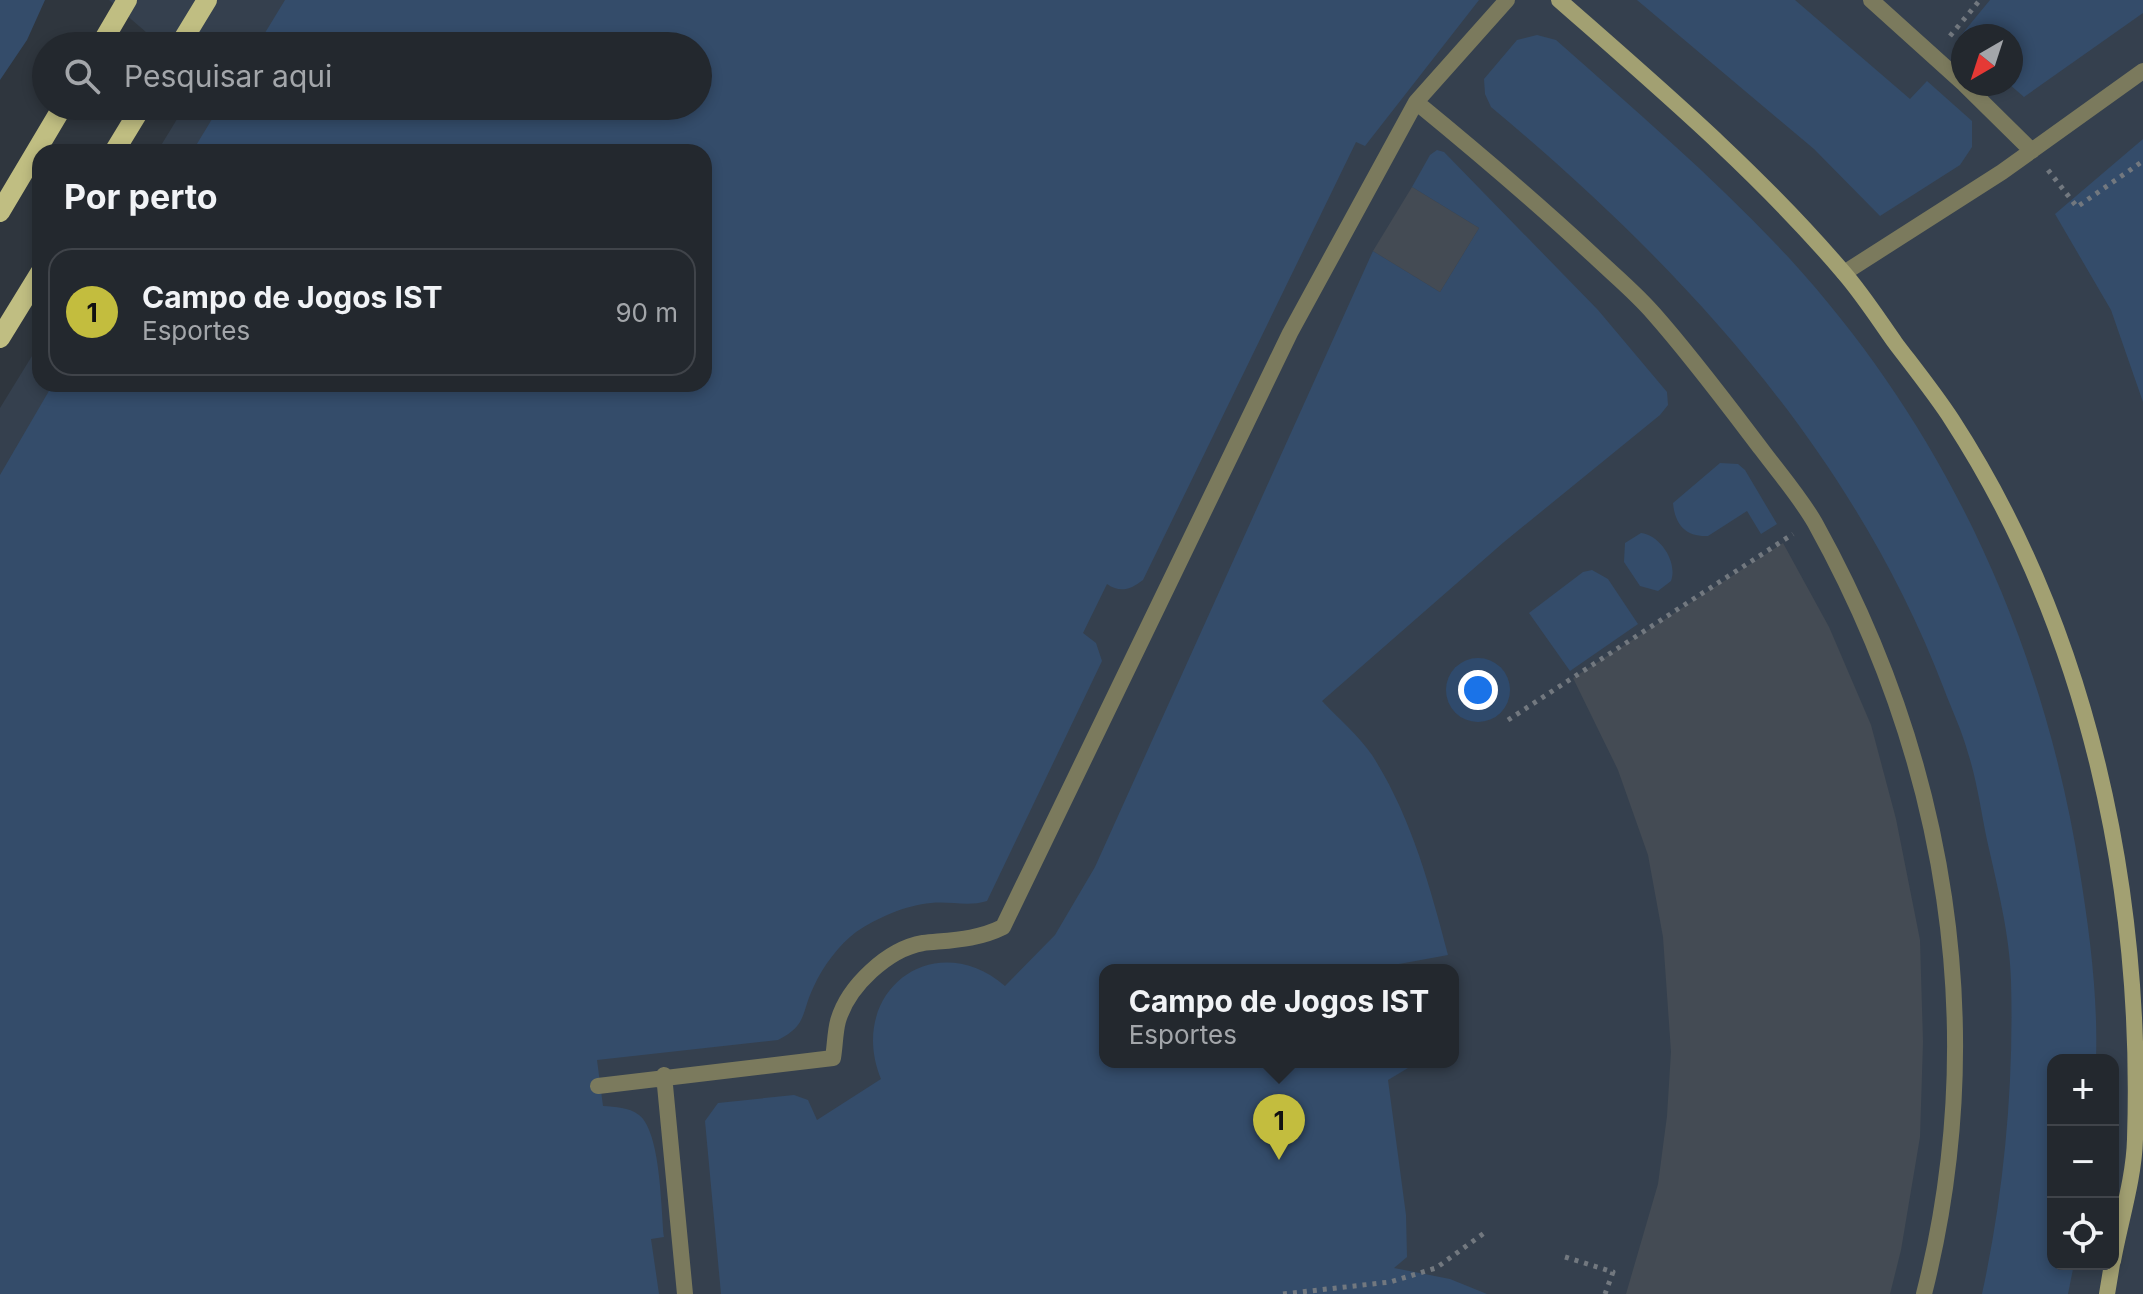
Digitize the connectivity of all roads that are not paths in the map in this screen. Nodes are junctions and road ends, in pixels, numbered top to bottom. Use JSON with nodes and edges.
{"nodes":[{"id":1,"x":127,"y":0,"type":"edge"},
{"id":2,"x":207,"y":0,"type":"edge"},
{"id":3,"x":1507,"y":0,"type":"edge"},
{"id":4,"x":1559,"y":0,"type":"edge"},
{"id":5,"x":1871,"y":0,"type":"edge"},
{"id":6,"x":108,"y":32,"type":"edge"},
{"id":7,"x":188,"y":32,"type":"edge"},
{"id":8,"x":2143,"y":71,"type":"edge"},
{"id":9,"x":1951,"y":73,"type":"edge"},
{"id":10,"x":1975,"y":96,"type":"edge"},
{"id":11,"x":1416,"y":102,"type":"junction"},
{"id":12,"x":55,"y":120,"type":"edge"},
{"id":13,"x":133,"y":120,"type":"edge"},
{"id":14,"x":40,"y":144,"type":"edge"},
{"id":15,"x":119,"y":144,"type":"edge"},
{"id":16,"x":2032,"y":151,"type":"junction"},
{"id":17,"x":32,"y":158,"type":"edge"},
{"id":18,"x":0,"y":212,"type":"edge"},
{"id":19,"x":1844,"y":273,"type":"junction"},
{"id":20,"x":32,"y":286,"type":"edge"},
{"id":21,"x":0,"y":338,"type":"edge"},
{"id":22,"x":2137,"y":1022,"type":"edge"},
{"id":23,"x":664,"y":1075,"type":"junction"},
{"id":24,"x":598,"y":1086,"type":"dead end"},
{"id":25,"x":2119,"y":1229,"type":"edge"},
{"id":26,"x":2112,"y":1270,"type":"edge"},
{"id":27,"x":685,"y":1294,"type":"edge"},
{"id":28,"x":1924,"y":1294,"type":"edge"},
{"id":29,"x":2107,"y":1294,"type":"edge"}],
"edges":[{"from":1,"to":6,"type":"main road"},
{"from":2,"to":7,"type":"main road"},
{"from":3,"to":11,"type":"street"},
{"from":4,"to":19,"type":"main road"},
{"from":5,"to":9,"type":"street"},
{"from":8,"to":16,"type":"street"},
{"from":10,"to":16,"type":"street"},
{"from":11,"to":23,"type":"street"},
{"from":11,"to":28,"type":"street"},
{"from":12,"to":14,"type":"main road"},
{"from":13,"to":15,"type":"main road"},
{"from":16,"to":19,"type":"street"},
{"from":17,"to":18,"type":"main road"},
{"from":19,"to":22,"type":"main road"},
{"from":20,"to":21,"type":"main road"},
{"from":22,"to":25,"type":"main road"},
{"from":23,"to":24,"type":"street"},
{"from":23,"to":27,"type":"street"},
{"from":26,"to":29,"type":"main road"}]}
